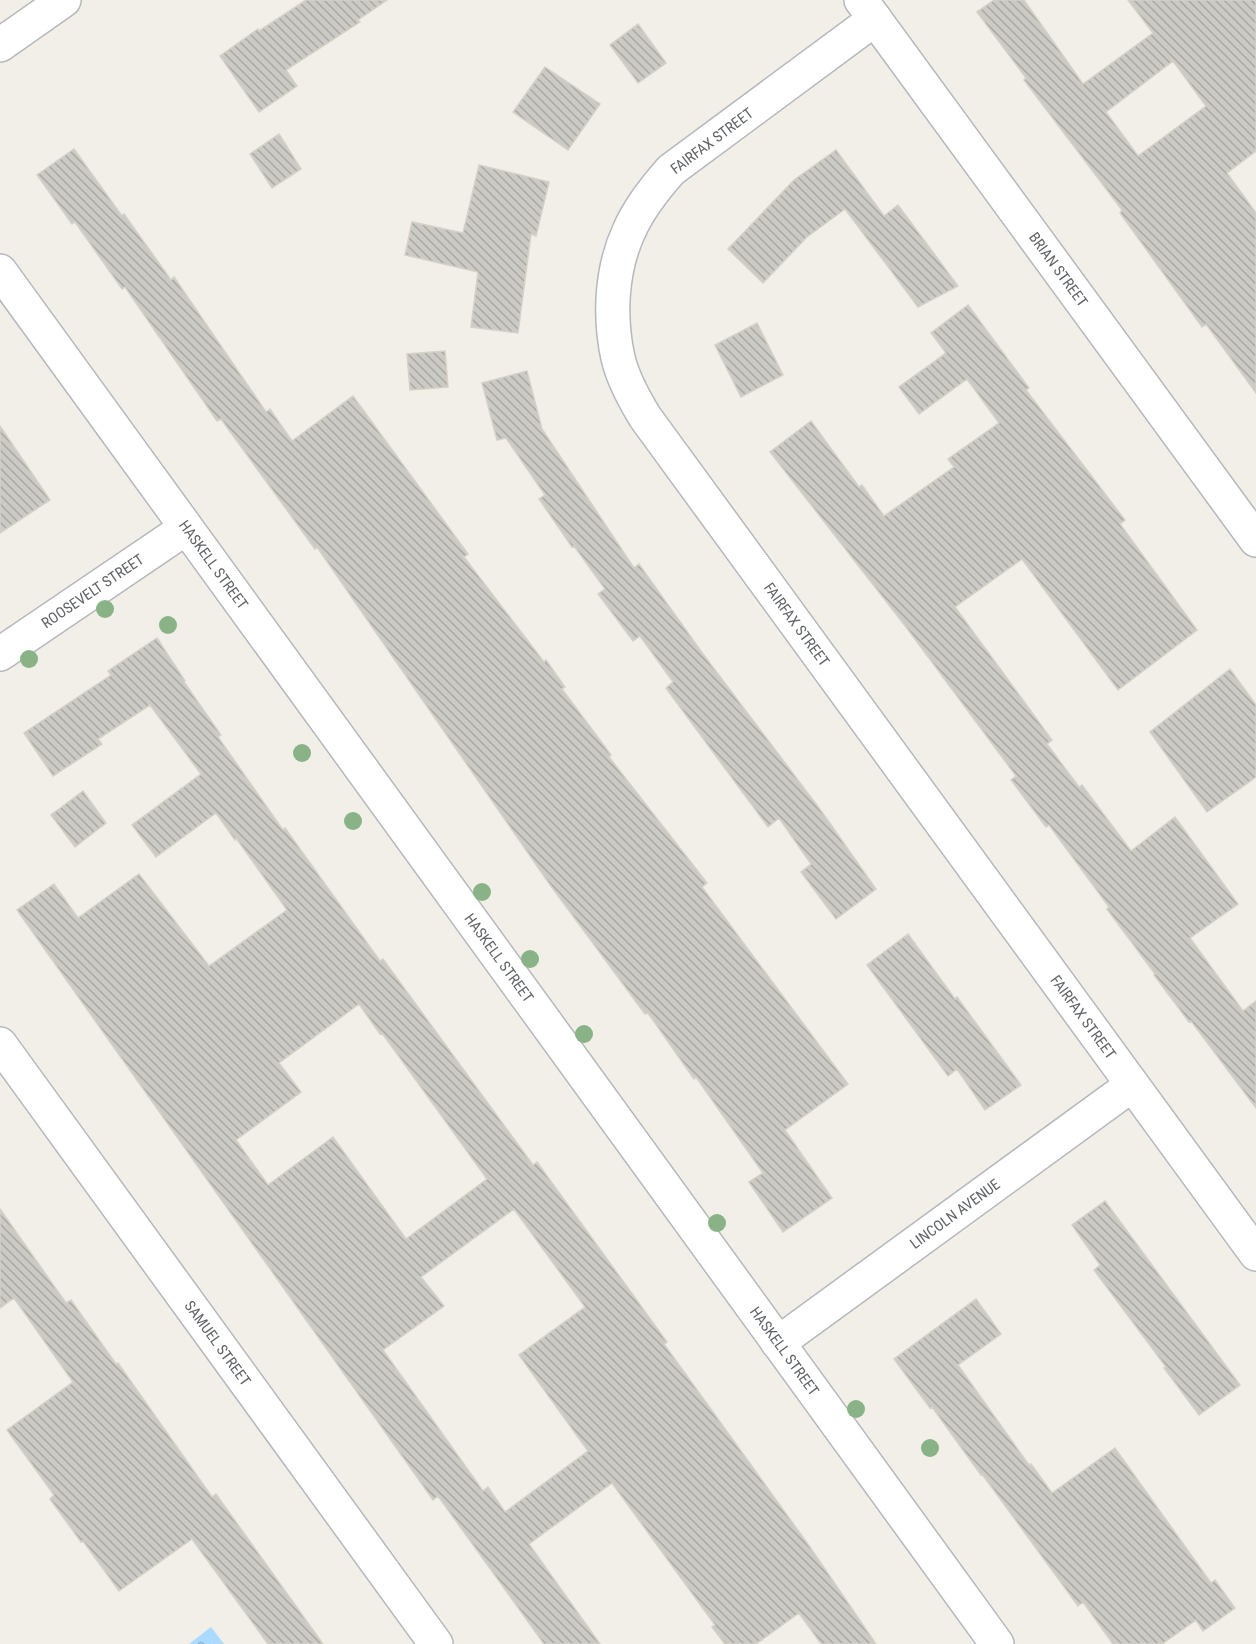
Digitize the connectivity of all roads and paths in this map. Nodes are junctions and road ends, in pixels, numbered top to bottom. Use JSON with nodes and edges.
{"nodes":[{"id":1,"x":64,"y":0,"type":"edge"},
{"id":2,"x":868,"y":9,"type":"edge"},
{"id":3,"x":0,"y":45,"type":"edge"},
{"id":4,"x":0,"y":271,"type":"edge"},
{"id":5,"x":186,"y":528,"type":"junction"},
{"id":6,"x":1256,"y":540,"type":"edge"},
{"id":7,"x":0,"y":654,"type":"edge"},
{"id":8,"x":0,"y":1044,"type":"edge"},
{"id":9,"x":1132,"y":1085,"type":"junction"},
{"id":10,"x":1256,"y":1254,"type":"edge"},
{"id":11,"x":778,"y":1343,"type":"junction"},
{"id":12,"x":436,"y":1644,"type":"edge"},
{"id":13,"x":997,"y":1644,"type":"edge"}],
"edges":[{"from":1,"to":3,"type":"street"},
{"from":2,"to":6,"type":"street","name":"BRIAN STREET"},
{"from":2,"to":9,"type":"street","name":"FAIRFAX STREET"},
{"from":4,"to":5,"type":"street","name":"HASKELL STREET"},
{"from":5,"to":7,"type":"street","name":"ROOSEVELT STREET"},
{"from":5,"to":11,"type":"street","name":"HASKELL STREET"},
{"from":8,"to":12,"type":"street","name":"SAMUEL STREET"},
{"from":9,"to":10,"type":"street","name":"FAIRFAX STREET"},
{"from":9,"to":11,"type":"street","name":"LINCOLN AVENUE"},
{"from":11,"to":13,"type":"street","name":"HASKELL STREET"}]}
